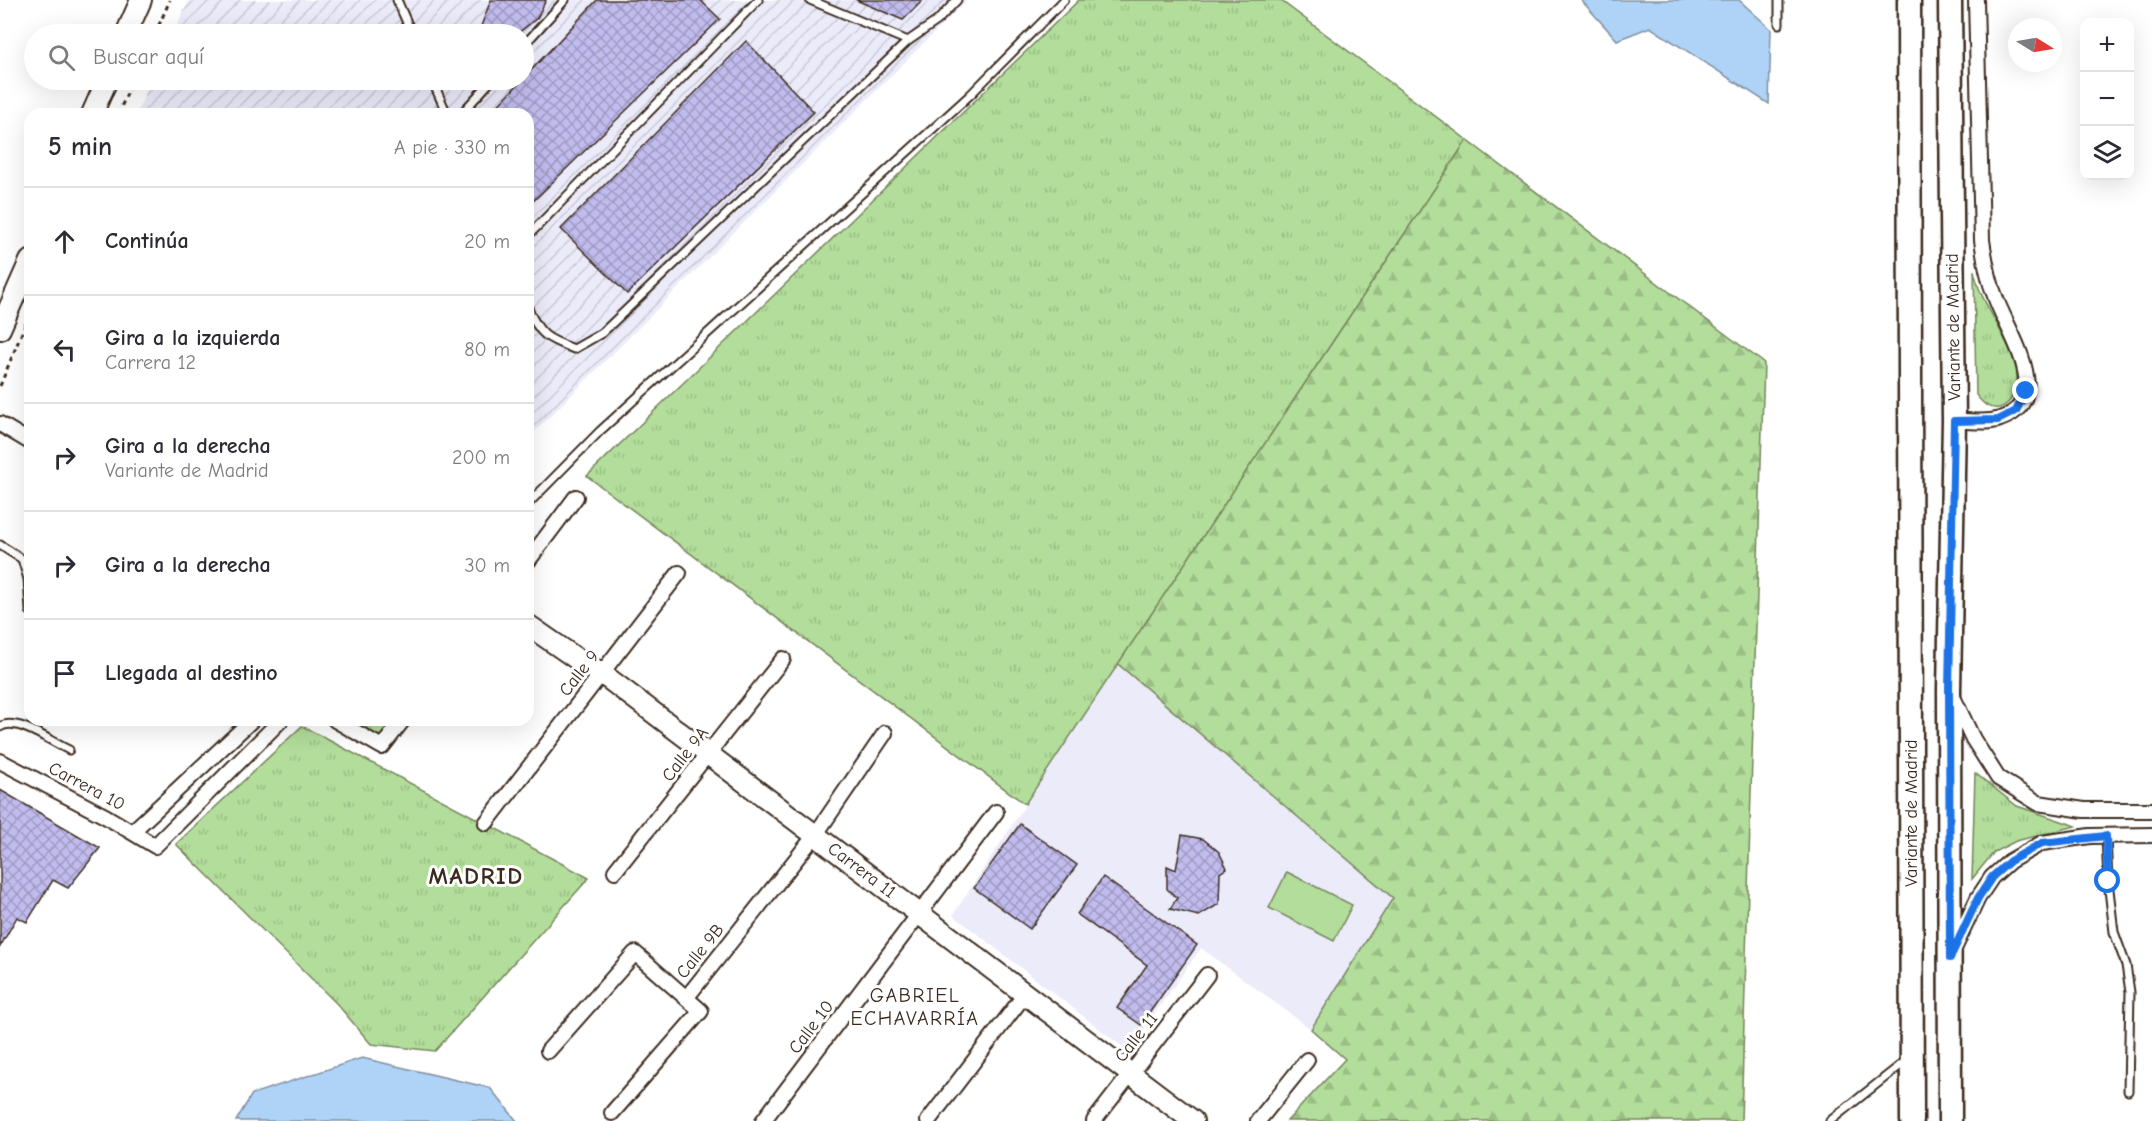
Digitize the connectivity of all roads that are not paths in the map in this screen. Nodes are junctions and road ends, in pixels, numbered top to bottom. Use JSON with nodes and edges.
{"nodes":[{"id":1,"x":141,"y":0,"type":"edge"},
{"id":2,"x":397,"y":0,"type":"edge"},
{"id":3,"x":565,"y":0,"type":"edge"},
{"id":4,"x":758,"y":0,"type":"edge"},
{"id":5,"x":810,"y":0,"type":"edge"},
{"id":6,"x":957,"y":0,"type":"edge"},
{"id":7,"x":1064,"y":0,"type":"edge"},
{"id":8,"x":1779,"y":0,"type":"edge"},
{"id":9,"x":1909,"y":0,"type":"edge"},
{"id":10,"x":1950,"y":0,"type":"edge"},
{"id":11,"x":1976,"y":0,"type":"edge"},
{"id":12,"x":130,"y":24,"type":"edge"},
{"id":13,"x":408,"y":24,"type":"edge"},
{"id":14,"x":1779,"y":24,"type":"dead end"},
{"id":15,"x":534,"y":34,"type":"edge"},
{"id":16,"x":909,"y":41,"type":"junction"},
{"id":17,"x":103,"y":90,"type":"edge"},
{"id":18,"x":436,"y":90,"type":"edge"},
{"id":19,"x":483,"y":90,"type":"edge"},
{"id":20,"x":95,"y":108,"type":"edge"},
{"id":21,"x":444,"y":108,"type":"edge"},
{"id":22,"x":466,"y":108,"type":"edge"},
{"id":23,"x":534,"y":230,"type":"edge"},
{"id":24,"x":24,"y":274,"type":"edge"},
{"id":25,"x":534,"y":323,"type":"edge"},
{"id":26,"x":1,"y":326,"type":"edge"},
{"id":27,"x":1954,"y":421,"type":"junction"},
{"id":28,"x":0,"y":424,"type":"edge"},
{"id":29,"x":24,"y":438,"type":"edge"},
{"id":30,"x":576,"y":497,"type":"dead end"},
{"id":31,"x":534,"y":498,"type":"edge"},
{"id":32,"x":0,"y":545,"type":"edge"},
{"id":33,"x":534,"y":553,"type":"edge"},
{"id":34,"x":24,"y":566,"type":"edge"},
{"id":35,"x":679,"y":573,"type":"dead end"},
{"id":36,"x":534,"y":629,"type":"edge"},
{"id":37,"x":783,"y":659,"type":"dead end"},
{"id":38,"x":602,"y":673,"type":"junction"},
{"id":39,"x":1949,"y":690,"type":"junction"},
{"id":40,"x":241,"y":726,"type":"edge"},
{"id":41,"x":275,"y":726,"type":"edge"},
{"id":42,"x":345,"y":726,"type":"edge"},
{"id":43,"x":398,"y":726,"type":"edge"},
{"id":44,"x":0,"y":727,"type":"edge"},
{"id":45,"x":885,"y":733,"type":"dead end"},
{"id":46,"x":69,"y":750,"type":"dead end"},
{"id":47,"x":708,"y":754,"type":"junction"},
{"id":48,"x":0,"y":761,"type":"edge"},
{"id":49,"x":2152,"y":810,"type":"edge"},
{"id":50,"x":996,"y":812,"type":"dead end"},
{"id":51,"x":486,"y":823,"type":"dead end"},
{"id":52,"x":133,"y":831,"type":"junction"},
{"id":53,"x":816,"y":834,"type":"junction"},
{"id":54,"x":2152,"y":835,"type":"edge"},
{"id":55,"x":2106,"y":836,"type":"junction"},
{"id":56,"x":615,"y":871,"type":"dead end"},
{"id":57,"x":919,"y":913,"type":"junction"},
{"id":58,"x":1950,"y":958,"type":"junction"},
{"id":59,"x":1207,"y":975,"type":"dead end"},
{"id":60,"x":1026,"y":993,"type":"junction"},
{"id":61,"x":687,"y":997,"type":"junction"},
{"id":62,"x":548,"y":1051,"type":"dead end"},
{"id":63,"x":1911,"y":1057,"type":"junction"},
{"id":64,"x":1307,"y":1060,"type":"dead end"},
{"id":65,"x":1130,"y":1073,"type":"junction"},
{"id":66,"x":2128,"y":1091,"type":"dead end"},
{"id":67,"x":612,"y":1113,"type":"dead end"},
{"id":68,"x":763,"y":1121,"type":"edge"},
{"id":69,"x":928,"y":1121,"type":"edge"},
{"id":70,"x":1094,"y":1121,"type":"edge"},
{"id":71,"x":1192,"y":1121,"type":"edge"},
{"id":72,"x":1258,"y":1121,"type":"edge"},
{"id":73,"x":1830,"y":1121,"type":"edge"},
{"id":74,"x":1912,"y":1121,"type":"edge"},
{"id":75,"x":1950,"y":1121,"type":"edge"}],
"edges":[{"from":1,"to":12,"type":"street"},
{"from":2,"to":13,"type":"lane"},
{"from":3,"to":15,"type":"lane"},
{"from":4,"to":23,"type":"lane"},
{"from":5,"to":16,"type":"lane"},
{"from":6,"to":16,"type":"lane"},
{"from":7,"to":31,"type":"lane"},
{"from":8,"to":14,"type":"lane"},
{"from":9,"to":63,"type":"main road","name":"Variante de Madrid"},
{"from":10,"to":27,"type":"main road","name":"Variante de Madrid"},
{"from":11,"to":27,"type":"street"},
{"from":16,"to":25,"type":"lane"},
{"from":17,"to":20,"type":"street"},
{"from":18,"to":21,"type":"lane"},
{"from":19,"to":22,"type":"lane"},
{"from":24,"to":26,"type":"street"},
{"from":27,"to":39,"type":"main road","name":"Variante de Madrid"},
{"from":28,"to":29,"type":"street"},
{"from":30,"to":33,"type":"street"},
{"from":32,"to":34,"type":"lane"},
{"from":35,"to":38,"type":"street","name":"Calle 9"},
{"from":36,"to":38,"type":"street","name":"Carrera 11"},
{"from":37,"to":47,"type":"street","name":"Calle 9A"},
{"from":38,"to":47,"type":"street","name":"Carrera 11"},
{"from":38,"to":51,"type":"street","name":"Calle 9"},
{"from":39,"to":49,"type":"street"},
{"from":39,"to":58,"type":"main road","name":"Variante de Madrid"},
{"from":40,"to":52,"type":"street"},
{"from":41,"to":52,"type":"street","name":"Carrera 10"},
{"from":42,"to":43,"type":"street"},
{"from":44,"to":46,"type":"lane"},
{"from":45,"to":53,"type":"street","name":"Calle 9B"},
{"from":47,"to":53,"type":"street","name":"Carrera 11"},
{"from":47,"to":56,"type":"street","name":"Calle 9A"},
{"from":48,"to":52,"type":"street","name":"Carrera 10"},
{"from":50,"to":57,"type":"street","name":"Calle 10"},
{"from":53,"to":57,"type":"street","name":"Carrera 11"},
{"from":53,"to":61,"type":"street","name":"Calle 9B"},
{"from":54,"to":55,"type":"street"},
{"from":55,"to":58,"type":"street"},
{"from":55,"to":66,"type":"lane"},
{"from":57,"to":60,"type":"street","name":"Carrera 11"},
{"from":57,"to":68,"type":"street","name":"Calle 10"},
{"from":58,"to":75,"type":"main road","name":"Variante de Madrid"},
{"from":59,"to":65,"type":"street","name":"Calle 11"},
{"from":60,"to":65,"type":"street","name":"Carrera 11"},
{"from":60,"to":69,"type":"street"},
{"from":61,"to":62,"type":"street"},
{"from":61,"to":67,"type":"street","name":"Calle 9B"},
{"from":63,"to":73,"type":"lane"},
{"from":63,"to":74,"type":"main road","name":"Variante de Madrid"},
{"from":64,"to":72,"type":"street"},
{"from":65,"to":70,"type":"street","name":"Calle 11"},
{"from":65,"to":71,"type":"street","name":"Carrera 11"}]}
